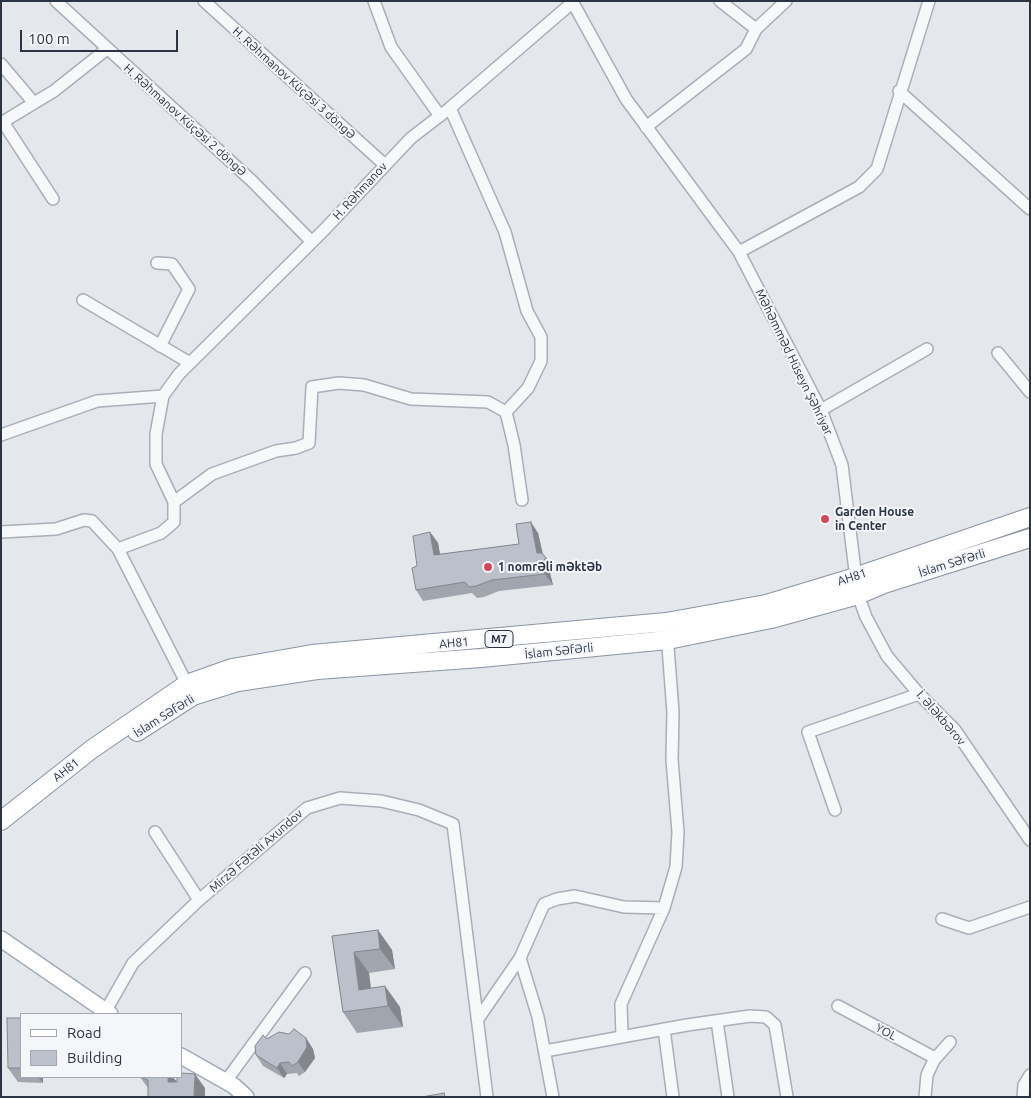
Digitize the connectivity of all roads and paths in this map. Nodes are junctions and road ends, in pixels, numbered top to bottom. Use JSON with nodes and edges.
{"nodes":[{"id":1,"x":56,"y":1,"type":"edge"},
{"id":2,"x":204,"y":1,"type":"edge"},
{"id":3,"x":374,"y":1,"type":"edge"},
{"id":4,"x":720,"y":1,"type":"edge"},
{"id":5,"x":786,"y":1,"type":"edge"},
{"id":6,"x":929,"y":1,"type":"edge"},
{"id":7,"x":573,"y":2,"type":"edge"},
{"id":8,"x":756,"y":29,"type":"junction"},
{"id":9,"x":107,"y":49,"type":"junction"},
{"id":10,"x":1,"y":64,"type":"edge"},
{"id":11,"x":899,"y":91,"type":"junction"},
{"id":12,"x":34,"y":103,"type":"junction"},
{"id":13,"x":450,"y":108,"type":"junction"},
{"id":14,"x":440,"y":116,"type":"junction"},
{"id":15,"x":2,"y":122,"type":"edge"},
{"id":16,"x":646,"y":127,"type":"junction"},
{"id":17,"x":385,"y":164,"type":"junction"},
{"id":18,"x":53,"y":199,"type":"dead end"},
{"id":19,"x":1030,"y":209,"type":"edge"},
{"id":20,"x":312,"y":242,"type":"junction"},
{"id":21,"x":739,"y":252,"type":"junction"},
{"id":22,"x":157,"y":263,"type":"dead end"},
{"id":23,"x":83,"y":300,"type":"dead end"},
{"id":24,"x":160,"y":346,"type":"junction"},
{"id":25,"x":927,"y":349,"type":"dead end"},
{"id":26,"x":998,"y":353,"type":"dead end"},
{"id":27,"x":190,"y":363,"type":"junction"},
{"id":28,"x":1030,"y":392,"type":"edge"},
{"id":29,"x":163,"y":396,"type":"junction"},
{"id":30,"x":821,"y":410,"type":"junction"},
{"id":31,"x":506,"y":412,"type":"junction"},
{"id":32,"x":1,"y":436,"type":"edge"},
{"id":33,"x":522,"y":500,"type":"dead end"},
{"id":34,"x":174,"y":502,"type":"junction"},
{"id":35,"x":1030,"y":518,"type":"edge"},
{"id":36,"x":1,"y":532,"type":"edge"},
{"id":37,"x":1030,"y":538,"type":"edge"},
{"id":38,"x":118,"y":549,"type":"junction"},
{"id":39,"x":856,"y":577,"type":"junction"},
{"id":40,"x":858,"y":594,"type":"junction"},
{"id":41,"x":666,"y":622,"type":"junction"},
{"id":42,"x":668,"y":640,"type":"junction"},
{"id":43,"x":190,"y":690,"type":"junction"},
{"id":44,"x":920,"y":694,"type":"junction"},
{"id":45,"x":835,"y":810,"type":"dead end"},
{"id":46,"x":1,"y":821,"type":"edge"},
{"id":47,"x":155,"y":832,"type":"dead end"},
{"id":48,"x":1,"y":834,"type":"edge"},
{"id":49,"x":1030,"y":840,"type":"edge"},
{"id":50,"x":200,"y":900,"type":"junction"},
{"id":51,"x":1030,"y":907,"type":"edge"},
{"id":52,"x":664,"y":908,"type":"junction"},
{"id":53,"x":942,"y":919,"type":"dead end"},
{"id":54,"x":1,"y":939,"type":"edge"},
{"id":55,"x":520,"y":958,"type":"junction"},
{"id":56,"x":305,"y":974,"type":"dead end"},
{"id":57,"x":838,"y":1006,"type":"dead end"},
{"id":58,"x":107,"y":1013,"type":"edge"},
{"id":59,"x":478,"y":1019,"type":"junction"},
{"id":60,"x":717,"y":1021,"type":"junction"},
{"id":61,"x":664,"y":1029,"type":"junction"},
{"id":62,"x":622,"y":1036,"type":"junction"},
{"id":63,"x":950,"y":1042,"type":"dead end"},
{"id":64,"x":545,"y":1051,"type":"junction"},
{"id":65,"x":182,"y":1057,"type":"edge"},
{"id":66,"x":935,"y":1058,"type":"junction"},
{"id":67,"x":1030,"y":1075,"type":"edge"},
{"id":68,"x":226,"y":1081,"type":"junction"},
{"id":69,"x":246,"y":1097,"type":"edge"},
{"id":70,"x":487,"y":1097,"type":"edge"},
{"id":71,"x":553,"y":1097,"type":"edge"},
{"id":72,"x":673,"y":1097,"type":"edge"},
{"id":73,"x":728,"y":1097,"type":"edge"},
{"id":74,"x":787,"y":1097,"type":"edge"},
{"id":75,"x":925,"y":1097,"type":"edge"},
{"id":76,"x":1023,"y":1097,"type":"edge"}],
"edges":[{"from":1,"to":9,"type":"street","name":"H. Rəhmanov Küçəsi 2 döngə"},
{"from":2,"to":17,"type":"street","name":"H. Rəhmanov Küçəsi 3 döngə"},
{"from":3,"to":14,"type":"street"},
{"from":4,"to":8,"type":"street"},
{"from":5,"to":8,"type":"street"},
{"from":6,"to":11,"type":"street"},
{"from":7,"to":13,"type":"street","name":"H. Rəhmanov"},
{"from":7,"to":16,"type":"street","name":"Məhəmməd Hüseyn Şəhriyar"},
{"from":8,"to":16,"type":"street"},
{"from":9,"to":12,"type":"street"},
{"from":9,"to":20,"type":"street","name":"H. Rəhmanov Küçəsi 2 döngə"},
{"from":10,"to":12,"type":"street"},
{"from":11,"to":19,"type":"street"},
{"from":11,"to":21,"type":"street"},
{"from":12,"to":15,"type":"street"},
{"from":13,"to":14,"type":"street","name":"H. Rəhmanov"},
{"from":13,"to":31,"type":"street"},
{"from":14,"to":17,"type":"street","name":"H. Rəhmanov"},
{"from":15,"to":18,"type":"street"},
{"from":16,"to":21,"type":"street","name":"Məhəmməd Hüseyn Şəhriyar"},
{"from":17,"to":20,"type":"street","name":"H. Rəhmanov"},
{"from":20,"to":27,"type":"street","name":"H. Rəhmanov"},
{"from":21,"to":30,"type":"street","name":"Məhəmməd Hüseyn Şəhriyar"},
{"from":22,"to":24,"type":"street"},
{"from":23,"to":24,"type":"street"},
{"from":24,"to":27,"type":"street"},
{"from":25,"to":30,"type":"street"},
{"from":26,"to":28,"type":"street"},
{"from":27,"to":29,"type":"street","name":"H. Rəhmanov"},
{"from":29,"to":32,"type":"street"},
{"from":29,"to":34,"type":"street"},
{"from":30,"to":39,"type":"street","name":"Məhəmməd Hüseyn Şəhriyar"},
{"from":31,"to":33,"type":"street"},
{"from":31,"to":34,"type":"street"},
{"from":34,"to":38,"type":"street"},
{"from":35,"to":39,"type":"highway","name":"AH81","number":"M7"},
{"from":36,"to":38,"type":"street"},
{"from":37,"to":40,"type":"highway","name":"İslam Səfərli","number":"M7"},
{"from":38,"to":43,"type":"street"},
{"from":39,"to":40,"type":"street","name":"Məhəmməd Hüseyn Şəhriyar"},
{"from":39,"to":41,"type":"highway","name":"AH81","number":"M7"},
{"from":40,"to":42,"type":"highway","name":"İslam Səfərli","number":"M7"},
{"from":40,"to":44,"type":"street","name":"İ. Ələkbərov"},
{"from":41,"to":42,"type":"street"},
{"from":41,"to":43,"type":"highway","name":"AH81","number":"M7"},
{"from":42,"to":43,"type":"highway","name":"İslam Səfərli","number":"M7"},
{"from":42,"to":52,"type":"street"},
{"from":43,"to":46,"type":"highway","name":"AH81","number":"M7"},
{"from":43,"to":48,"type":"highway","name":"İslam Səfərli","number":"M7"},
{"from":44,"to":45,"type":"street"},
{"from":44,"to":49,"type":"street","name":"İ. Ələkbərov"},
{"from":47,"to":50,"type":"street"},
{"from":50,"to":58,"type":"street","name":"Mirzə Fətəli Axundov"},
{"from":50,"to":59,"type":"street","name":"Mirzə Fətəli Axundov"},
{"from":51,"to":53,"type":"street"},
{"from":52,"to":55,"type":"street"},
{"from":52,"to":62,"type":"street"},
{"from":54,"to":58,"type":"main road"},
{"from":55,"to":59,"type":"street"},
{"from":55,"to":64,"type":"street"},
{"from":56,"to":68,"type":"street"},
{"from":57,"to":66,"type":"street","name":"YOL"},
{"from":59,"to":70,"type":"street","name":"Mirzə Fətəli Axundov"},
{"from":60,"to":61,"type":"street"},
{"from":60,"to":73,"type":"street"},
{"from":60,"to":74,"type":"street"},
{"from":61,"to":62,"type":"street"},
{"from":61,"to":72,"type":"street"},
{"from":62,"to":64,"type":"street"},
{"from":63,"to":66,"type":"street"},
{"from":64,"to":71,"type":"street"},
{"from":65,"to":68,"type":"main road"},
{"from":66,"to":75,"type":"street"},
{"from":67,"to":76,"type":"street"},
{"from":68,"to":69,"type":"main road"}]}
